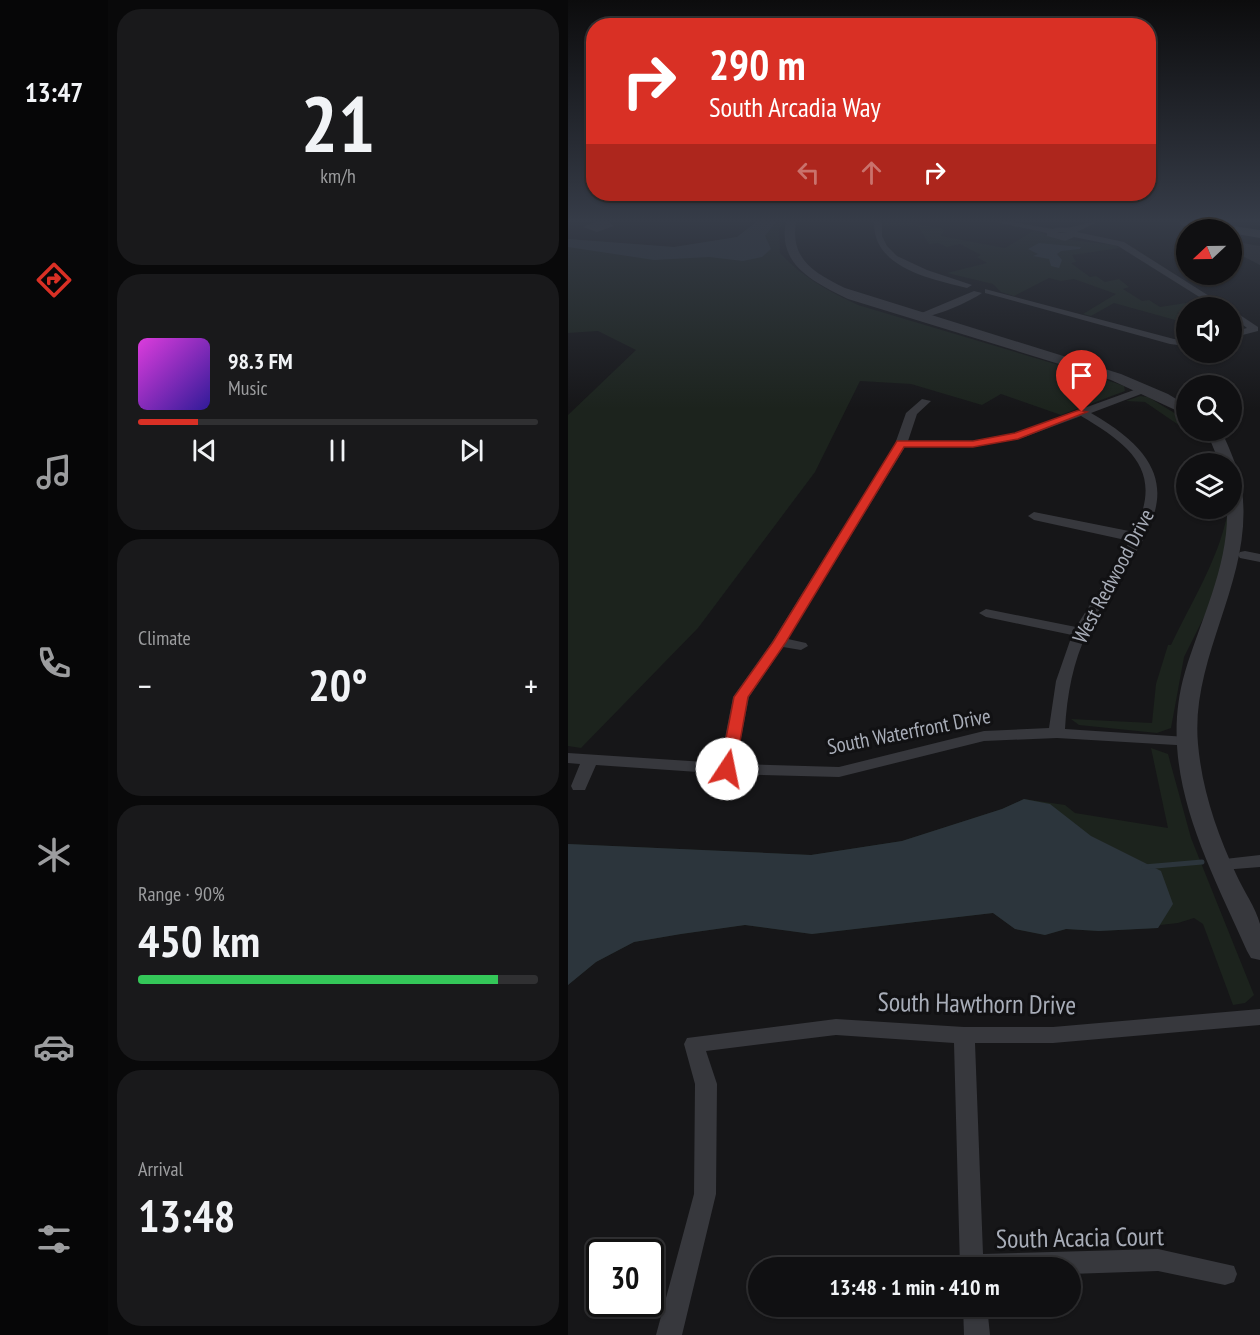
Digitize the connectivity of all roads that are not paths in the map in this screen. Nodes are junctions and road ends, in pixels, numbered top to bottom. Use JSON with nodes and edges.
{"nodes":[{"id":1,"x":832,"y":284,"type":"edge"},
{"id":2,"x":958,"y":284,"type":"edge"},
{"id":3,"x":983,"y":284,"type":"edge"},
{"id":4,"x":986,"y":284,"type":"edge"},
{"id":5,"x":1186,"y":284,"type":"edge"},
{"id":6,"x":966,"y":287,"type":"junction"},
{"id":7,"x":983,"y":292,"type":"junction"},
{"id":8,"x":1206,"y":297,"type":"edge"},
{"id":9,"x":914,"y":316,"type":"junction"},
{"id":10,"x":1242,"y":320,"type":"edge"},
{"id":11,"x":1242,"y":332,"type":"edge"},
{"id":12,"x":1176,"y":341,"type":"edge"},
{"id":13,"x":1145,"y":389,"type":"junction"},
{"id":14,"x":926,"y":401,"type":"dead end"},
{"id":15,"x":1176,"y":406,"type":"edge"},
{"id":16,"x":1082,"y":412,"type":"junction"},
{"id":17,"x":1222,"y":441,"type":"edge"},
{"id":18,"x":901,"y":444,"type":"junction"},
{"id":19,"x":1034,"y":516,"type":"dead end"},
{"id":20,"x":1137,"y":537,"type":"junction"},
{"id":21,"x":1253,"y":556,"type":"edge"},
{"id":22,"x":986,"y":613,"type":"dead end"},
{"id":23,"x":1081,"y":632,"type":"junction"},
{"id":24,"x":779,"y":642,"type":"junction"},
{"id":25,"x":801,"y":646,"type":"dead end"},
{"id":26,"x":1057,"y":733,"type":"junction"},
{"id":27,"x":1188,"y":742,"type":"junction"},
{"id":28,"x":568,"y":758,"type":"edge"},
{"id":29,"x":589,"y":761,"type":"junction"},
{"id":30,"x":727,"y":769,"type":"junction"},
{"id":31,"x":579,"y":786,"type":"dead end"},
{"id":32,"x":1260,"y":861,"type":"edge"},
{"id":33,"x":1222,"y":864,"type":"junction"},
{"id":34,"x":1260,"y":951,"type":"edge"},
{"id":35,"x":1260,"y":1017,"type":"edge"},
{"id":36,"x":964,"y":1035,"type":"junction"},
{"id":37,"x":972,"y":1257,"type":"edge"},
{"id":38,"x":1081,"y":1263,"type":"edge"},
{"id":39,"x":1225,"y":1274,"type":"dead end"},
{"id":40,"x":976,"y":1317,"type":"edge"},
{"id":41,"x":669,"y":1335,"type":"edge"},
{"id":42,"x":977,"y":1335,"type":"edge"}],
"edges":[{"from":1,"to":9,"type":"street"},
{"from":2,"to":6,"type":"street"},
{"from":3,"to":6,"type":"street"},
{"from":4,"to":7,"type":"street"},
{"from":5,"to":8,"type":"street"},
{"from":6,"to":9,"type":"street"},
{"from":7,"to":9,"type":"street"},
{"from":7,"to":12,"type":"street"},
{"from":9,"to":13,"type":"street"},
{"from":10,"to":11,"type":"street"},
{"from":13,"to":15,"type":"street"},
{"from":13,"to":16,"type":"street"},
{"from":14,"to":18,"type":"street"},
{"from":16,"to":18,"type":"street"},
{"from":16,"to":20,"type":"street","name":"West Redwood Drive"},
{"from":17,"to":21,"type":"street"},
{"from":18,"to":24,"type":"street"},
{"from":19,"to":20,"type":"street"},
{"from":20,"to":23,"type":"street","name":"West Redwood Drive"},
{"from":21,"to":27,"type":"street"},
{"from":22,"to":23,"type":"street"},
{"from":23,"to":26,"type":"street","name":"West Redwood Drive"},
{"from":24,"to":25,"type":"street"},
{"from":24,"to":30,"type":"street"},
{"from":26,"to":27,"type":"street","name":"South Waterfront Drive"},
{"from":26,"to":30,"type":"street","name":"South Waterfront Drive"},
{"from":27,"to":33,"type":"street"},
{"from":28,"to":29,"type":"street","name":"South Waterfront Drive"},
{"from":29,"to":30,"type":"street","name":"South Waterfront Drive"},
{"from":29,"to":31,"type":"street"},
{"from":32,"to":33,"type":"street"},
{"from":33,"to":34,"type":"street"},
{"from":35,"to":36,"type":"street","name":"South Hawthorn Drive"},
{"from":36,"to":37,"type":"street"},
{"from":36,"to":41,"type":"street","name":"South Hawthorn Drive"},
{"from":38,"to":39,"type":"street","name":"South Acacia Court"},
{"from":40,"to":42,"type":"street"}]}
